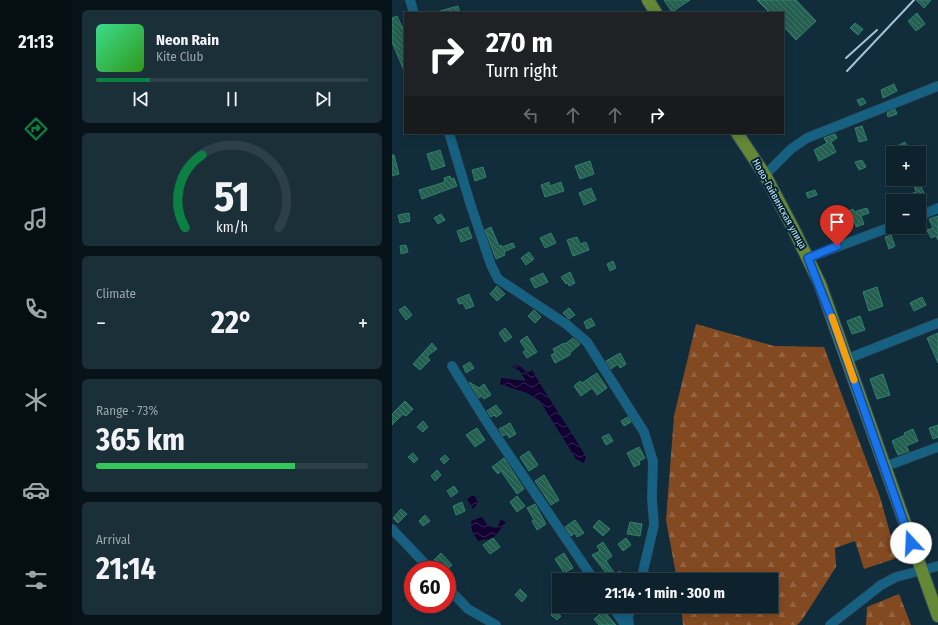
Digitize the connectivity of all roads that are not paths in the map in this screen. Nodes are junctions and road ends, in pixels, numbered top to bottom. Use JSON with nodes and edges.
{"nodes":[{"id":1,"x":410,"y":0,"type":"edge"},
{"id":2,"x":648,"y":0,"type":"edge"},
{"id":3,"x":414,"y":12,"type":"edge"},
{"id":4,"x":655,"y":12,"type":"edge"},
{"id":5,"x":938,"y":86,"type":"edge"},
{"id":6,"x":450,"y":134,"type":"edge"},
{"id":7,"x":738,"y":134,"type":"edge"},
{"id":8,"x":765,"y":175,"type":"junction"},
{"id":9,"x":938,"y":208,"type":"edge"},
{"id":10,"x":926,"y":213,"type":"edge"},
{"id":11,"x":886,"y":228,"type":"edge"},
{"id":12,"x":808,"y":258,"type":"junction"},
{"id":13,"x":938,"y":323,"type":"edge"},
{"id":14,"x":847,"y":359,"type":"junction"},
{"id":15,"x":452,"y":366,"type":"dead end"},
{"id":16,"x":938,"y":447,"type":"edge"},
{"id":17,"x":884,"y":467,"type":"junction"},
{"id":18,"x":392,"y":529,"type":"edge"},
{"id":19,"x":422,"y":561,"type":"edge"},
{"id":20,"x":938,"y":566,"type":"edge"},
{"id":21,"x":921,"y":570,"type":"junction"},
{"id":22,"x":589,"y":573,"type":"edge"},
{"id":23,"x":642,"y":573,"type":"edge"},
{"id":24,"x":456,"y":596,"type":"edge"},
{"id":25,"x":617,"y":613,"type":"edge"},
{"id":26,"x":629,"y":613,"type":"edge"},
{"id":27,"x":938,"y":616,"type":"edge"},
{"id":28,"x":496,"y":625,"type":"edge"},
{"id":29,"x":625,"y":625,"type":"edge"},
{"id":30,"x":629,"y":625,"type":"edge"},
{"id":31,"x":830,"y":625,"type":"edge"}],
"edges":[{"from":1,"to":3,"type":"street"},
{"from":2,"to":4,"type":"main road"},
{"from":5,"to":8,"type":"street"},
{"from":6,"to":23,"type":"street"},
{"from":7,"to":8,"type":"main road","name":"Ново-Гайвинская улица"},
{"from":8,"to":12,"type":"main road","name":"Ново-Гайвинская улица"},
{"from":9,"to":10,"type":"street"},
{"from":11,"to":12,"type":"street"},
{"from":12,"to":14,"type":"main road","name":"Ново-Гайвинская улица"},
{"from":13,"to":14,"type":"street"},
{"from":14,"to":17,"type":"main road","name":"Ново-Гайвинская улица"},
{"from":15,"to":22,"type":"street"},
{"from":16,"to":17,"type":"street"},
{"from":17,"to":21,"type":"main road","name":"Ново-Гайвинская улица"},
{"from":18,"to":19,"type":"street"},
{"from":20,"to":21,"type":"street"},
{"from":21,"to":27,"type":"main road","name":"Ново-Гайвинская улица"},
{"from":21,"to":31,"type":"street"},
{"from":24,"to":28,"type":"street"},
{"from":25,"to":29,"type":"street"},
{"from":26,"to":30,"type":"street"}]}
